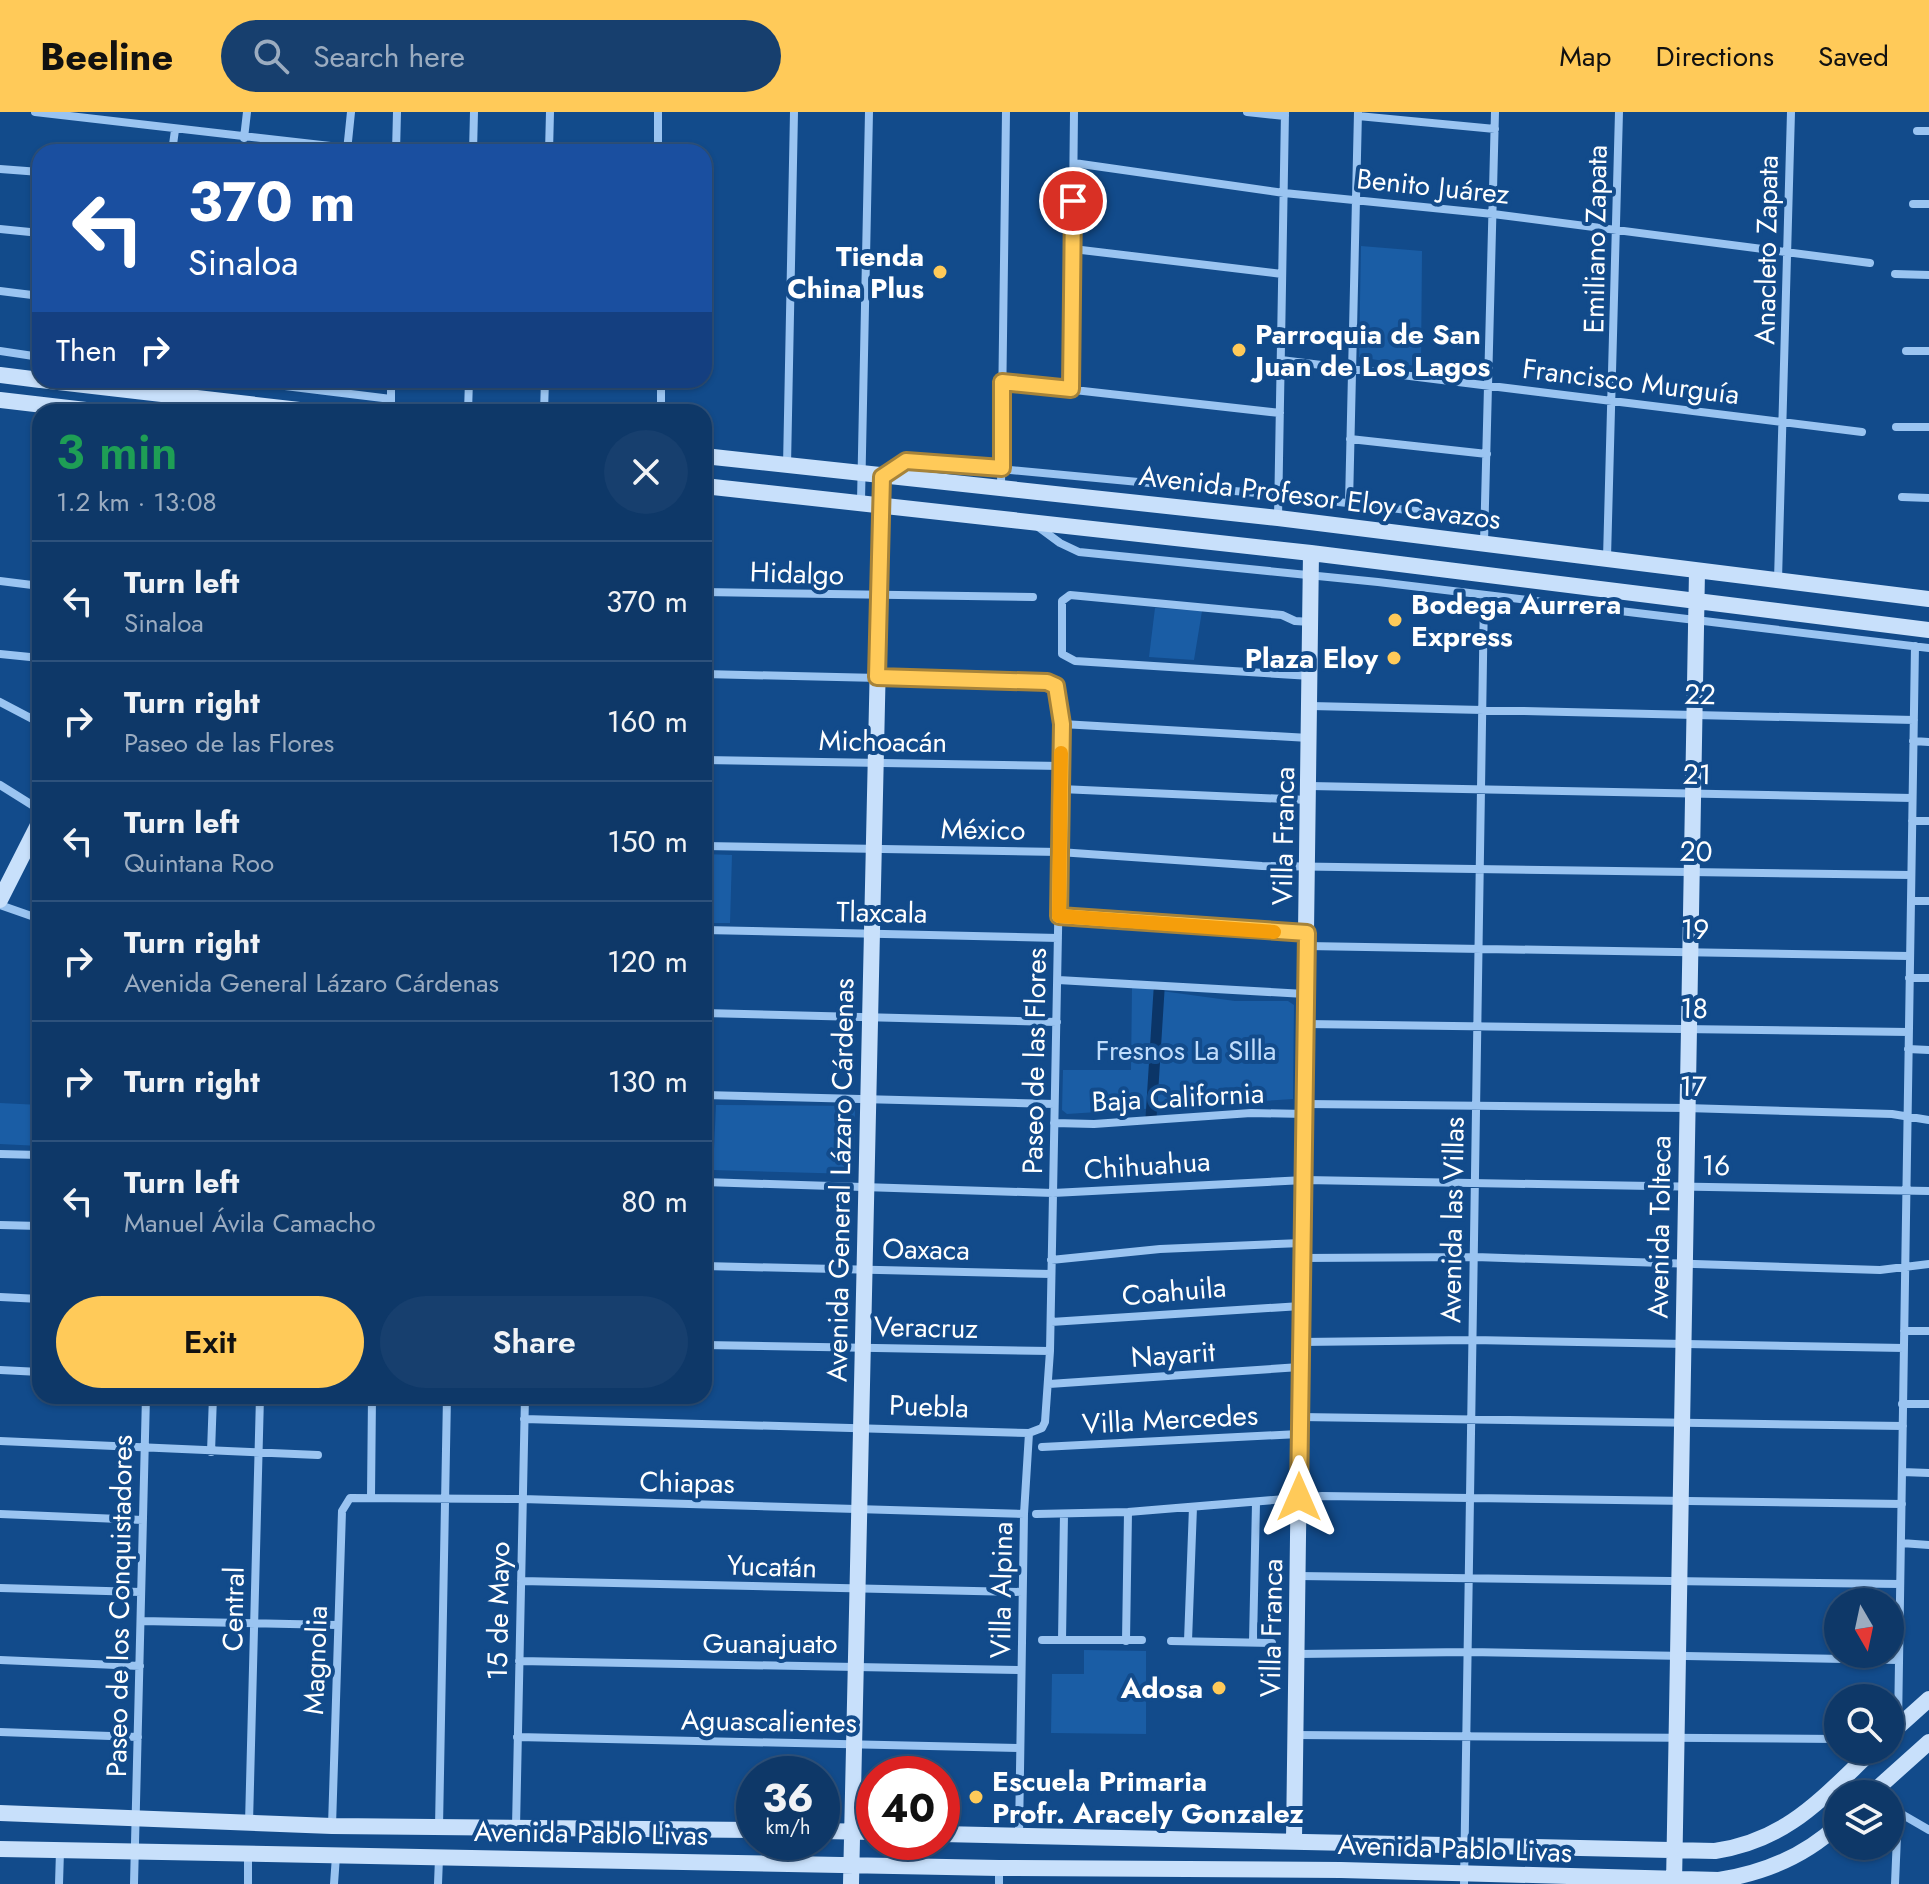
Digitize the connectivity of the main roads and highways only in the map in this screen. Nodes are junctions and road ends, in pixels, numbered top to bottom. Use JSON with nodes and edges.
{"nodes":[{"id":1,"x":0,"y":375,"type":"edge"},
{"id":2,"x":32,"y":379,"type":"edge"},
{"id":3,"x":175,"y":388,"type":"edge"},
{"id":4,"x":0,"y":400,"type":"edge"},
{"id":5,"x":33,"y":404,"type":"edge"},
{"id":6,"x":270,"y":404,"type":"edge"},
{"id":7,"x":712,"y":457,"type":"edge"},
{"id":8,"x":882,"y":477,"type":"junction"},
{"id":9,"x":712,"y":487,"type":"edge"},
{"id":10,"x":881,"y":503,"type":"junction"},
{"id":11,"x":1311,"y":553,"type":"junction"},
{"id":12,"x":1697,"y":571,"type":"junction"},
{"id":13,"x":1929,"y":599,"type":"edge"},
{"id":14,"x":1697,"y":601,"type":"junction"},
{"id":15,"x":1929,"y":630,"type":"edge"},
{"id":16,"x":32,"y":845,"type":"edge"},
{"id":17,"x":6,"y":874,"type":"edge"},
{"id":18,"x":0,"y":902,"type":"edge"},
{"id":19,"x":1929,"y":1699,"type":"edge"},
{"id":20,"x":1904,"y":1721,"type":"edge"},
{"id":21,"x":1929,"y":1742,"type":"edge"},
{"id":22,"x":1858,"y":1764,"type":"edge"},
{"id":23,"x":1887,"y":1780,"type":"edge"},
{"id":24,"x":0,"y":1813,"type":"edge"},
{"id":25,"x":736,"y":1830,"type":"edge"},
{"id":26,"x":840,"y":1832,"type":"edge"},
{"id":27,"x":853,"y":1832,"type":"junction"},
{"id":28,"x":960,"y":1834,"type":"edge"},
{"id":29,"x":1824,"y":1836,"type":"edge"},
{"id":30,"x":1294,"y":1840,"type":"junction"},
{"id":31,"x":0,"y":1849,"type":"edge"},
{"id":32,"x":1675,"y":1851,"type":"junction"},
{"id":33,"x":852,"y":1863,"type":"junction"},
{"id":34,"x":999,"y":1876,"type":"edge"},
{"id":35,"x":1294,"y":1877,"type":"edge"},
{"id":36,"x":1464,"y":1879,"type":"edge"},
{"id":37,"x":1747,"y":1880,"type":"edge"},
{"id":38,"x":1674,"y":1882,"type":"edge"},
{"id":39,"x":851,"y":1884,"type":"edge"}],
"edges":[{"from":1,"to":2,"type":"main road"},
{"from":3,"to":6,"type":"main road"},
{"from":4,"to":5,"type":"main road"},
{"from":7,"to":8,"type":"main road","name":"Avenida Profesor Eloy Cavazos"},
{"from":8,"to":10,"type":"main road","name":"Avenida General Lázaro Cárdenas"},
{"from":8,"to":12,"type":"main road","name":"Avenida Profesor Eloy Cavazos"},
{"from":9,"to":10,"type":"main road","name":"Avenida Profesor Eloy Cavazos"},
{"from":10,"to":11,"type":"main road","name":"Avenida Profesor Eloy Cavazos"},
{"from":10,"to":27,"type":"main road","name":"Avenida General Lázaro Cárdenas"},
{"from":11,"to":14,"type":"main road","name":"Avenida Profesor Eloy Cavazos"},
{"from":11,"to":30,"type":"main road","name":"Villa Franca"},
{"from":12,"to":13,"type":"main road","name":"Avenida Profesor Eloy Cavazos"},
{"from":12,"to":14,"type":"main road","name":"Avenida Tolteca"},
{"from":14,"to":15,"type":"main road","name":"Avenida Profesor Eloy Cavazos"},
{"from":14,"to":32,"type":"main road","name":"Avenida Tolteca"},
{"from":16,"to":17,"type":"main road"},
{"from":17,"to":18,"type":"main road"},
{"from":19,"to":20,"type":"main road"},
{"from":21,"to":23,"type":"main road"},
{"from":22,"to":32,"type":"main road","name":"Avenida Pablo Livas"},
{"from":24,"to":25,"type":"main road","name":"Avenida Pablo Livas"},
{"from":26,"to":27,"type":"main road"},
{"from":27,"to":33,"type":"main road","name":"Avenida General Lázaro Cárdenas"},
{"from":28,"to":30,"type":"main road","name":"Avenida Pablo Livas"},
{"from":29,"to":37,"type":"main road","name":"Avenida Pablo Livas"},
{"from":30,"to":32,"type":"main road","name":"Avenida Pablo Livas"},
{"from":31,"to":33,"type":"main road","name":"Avenida Pablo Livas"},
{"from":32,"to":38,"type":"main road","name":"Avenida Tolteca"},
{"from":33,"to":34,"type":"main road","name":"Avenida Pablo Livas"},
{"from":33,"to":39,"type":"main road","name":"Avenida General Lázaro Cárdenas"},
{"from":34,"to":35,"type":"main road","name":"Avenida Pablo Livas"},
{"from":35,"to":36,"type":"main road","name":"Avenida Pablo Livas"},
{"from":36,"to":38,"type":"main road","name":"Avenida Pablo Livas"},
{"from":37,"to":38,"type":"main road","name":"Avenida Pablo Livas"}]}
